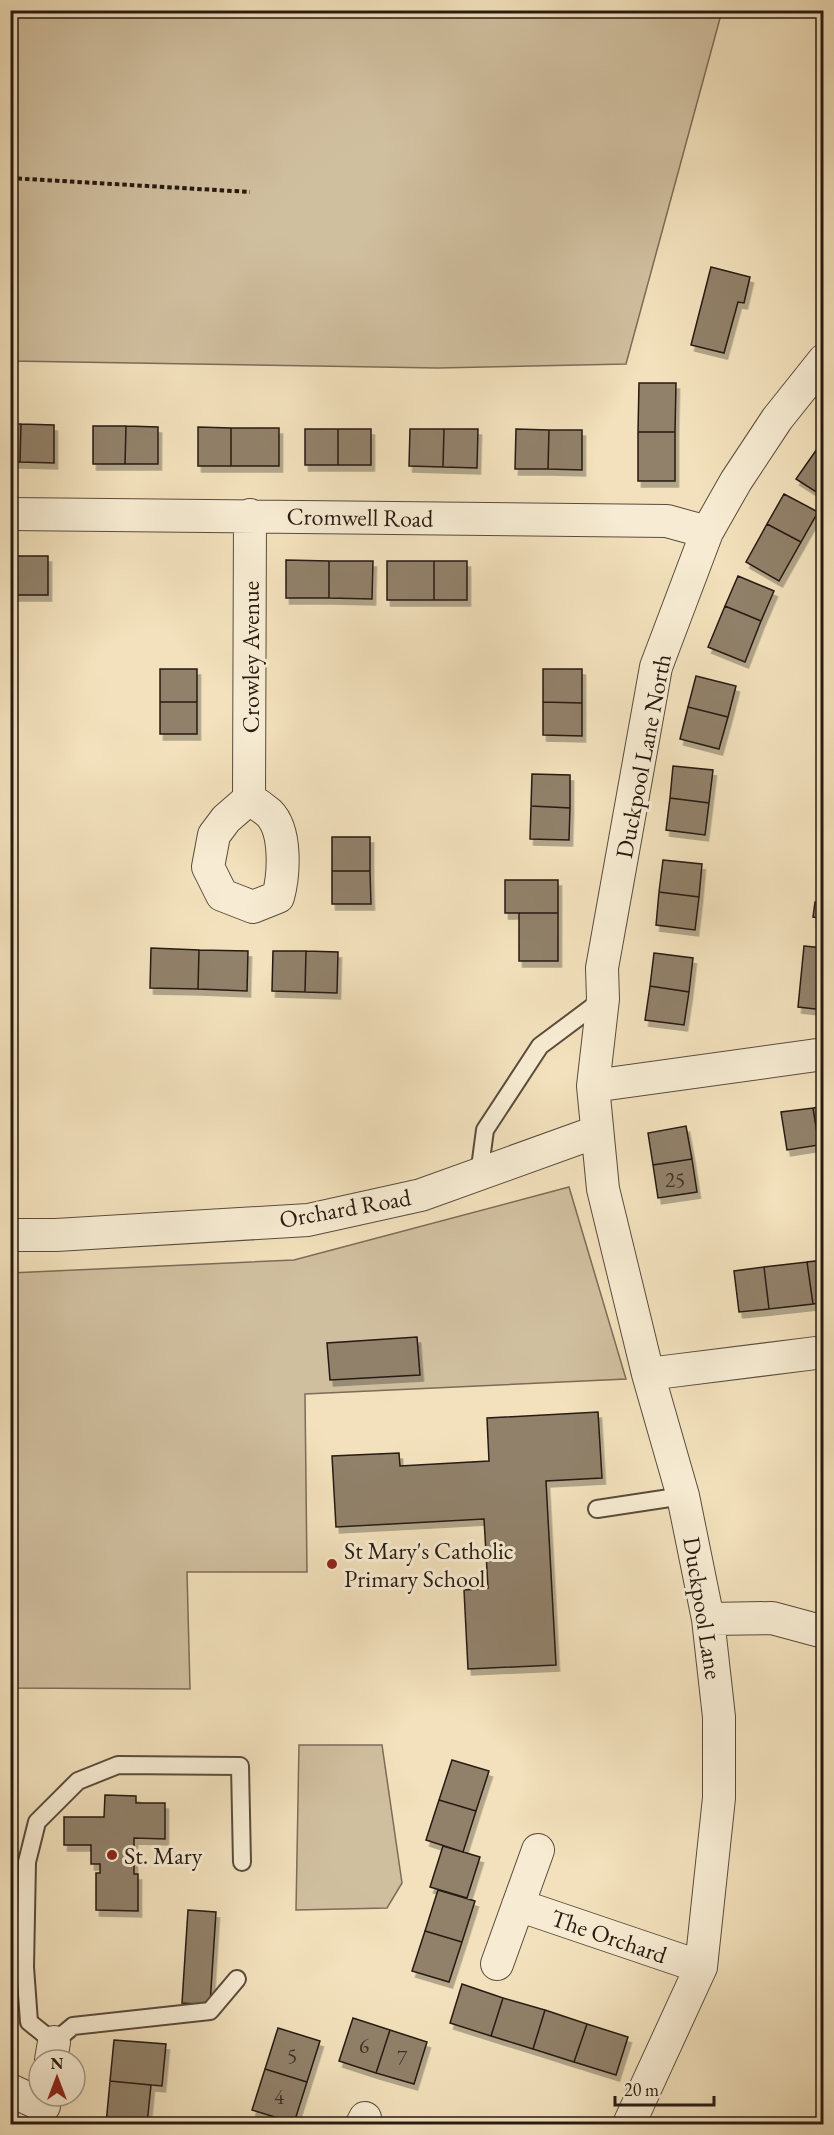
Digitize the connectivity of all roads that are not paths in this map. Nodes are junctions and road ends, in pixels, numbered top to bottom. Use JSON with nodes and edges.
{"nodes":[{"id":1,"x":824,"y":360,"type":"edge"},
{"id":2,"x":10,"y":514,"type":"edge"},
{"id":3,"x":250,"y":515,"type":"junction"},
{"id":4,"x":707,"y":532,"type":"junction"},
{"id":5,"x":249,"y":799,"type":"dead end"},
{"id":6,"x":603,"y":999,"type":"junction"},
{"id":7,"x":824,"y":1054,"type":"edge"},
{"id":8,"x":593,"y":1086,"type":"junction"},
{"id":9,"x":596,"y":1132,"type":"junction"},
{"id":10,"x":479,"y":1175,"type":"junction"},
{"id":11,"x":10,"y":1235,"type":"edge"},
{"id":12,"x":824,"y":1352,"type":"edge"},
{"id":13,"x":648,"y":1374,"type":"junction"},
{"id":14,"x":683,"y":1496,"type":"junction"},
{"id":15,"x":597,"y":1509,"type":"dead end"},
{"id":16,"x":708,"y":1620,"type":"junction"},
{"id":17,"x":824,"y":1632,"type":"edge"},
{"id":18,"x":538,"y":1850,"type":"dead end"},
{"id":19,"x":242,"y":1862,"type":"dead end"},
{"id":20,"x":518,"y":1905,"type":"junction"},
{"id":21,"x":496,"y":1964,"type":"dead end"},
{"id":22,"x":701,"y":1967,"type":"junction"},
{"id":23,"x":237,"y":1979,"type":"dead end"},
{"id":24,"x":50,"y":2048,"type":"edge"},
{"id":25,"x":55,"y":2048,"type":"edge"},
{"id":26,"x":10,"y":2090,"type":"edge"},
{"id":27,"x":43,"y":2109,"type":"edge"},
{"id":28,"x":637,"y":2122,"type":"edge"}],
"edges":[{"from":1,"to":4,"type":"street","name":"Duckpool Lane North"},
{"from":2,"to":3,"type":"street","name":"Cromwell Road"},
{"from":3,"to":4,"type":"street","name":"Cromwell Road"},
{"from":3,"to":5,"type":"street","name":"Crowley Avenue"},
{"from":4,"to":6,"type":"street","name":"Duckpool Lane North"},
{"from":6,"to":8,"type":"street","name":"Duckpool Lane North"},
{"from":6,"to":10,"type":"lane"},
{"from":7,"to":8,"type":"street"},
{"from":8,"to":9,"type":"street","name":"Duckpool Lane"},
{"from":9,"to":10,"type":"street","name":"Orchard Road"},
{"from":9,"to":13,"type":"street","name":"Duckpool Lane"},
{"from":10,"to":11,"type":"street","name":"Orchard Road"},
{"from":12,"to":13,"type":"street"},
{"from":13,"to":14,"type":"street","name":"Duckpool Lane"},
{"from":14,"to":15,"type":"lane"},
{"from":14,"to":16,"type":"street","name":"Duckpool Lane"},
{"from":16,"to":17,"type":"street"},
{"from":16,"to":22,"type":"street","name":"Duckpool Lane"},
{"from":18,"to":20,"type":"street"},
{"from":19,"to":24,"type":"lane"},
{"from":20,"to":21,"type":"street"},
{"from":20,"to":22,"type":"street","name":"The Orchard"},
{"from":22,"to":28,"type":"street","name":"Duckpool Lane"},
{"from":23,"to":25,"type":"lane"},
{"from":26,"to":27,"type":"street"}]}
